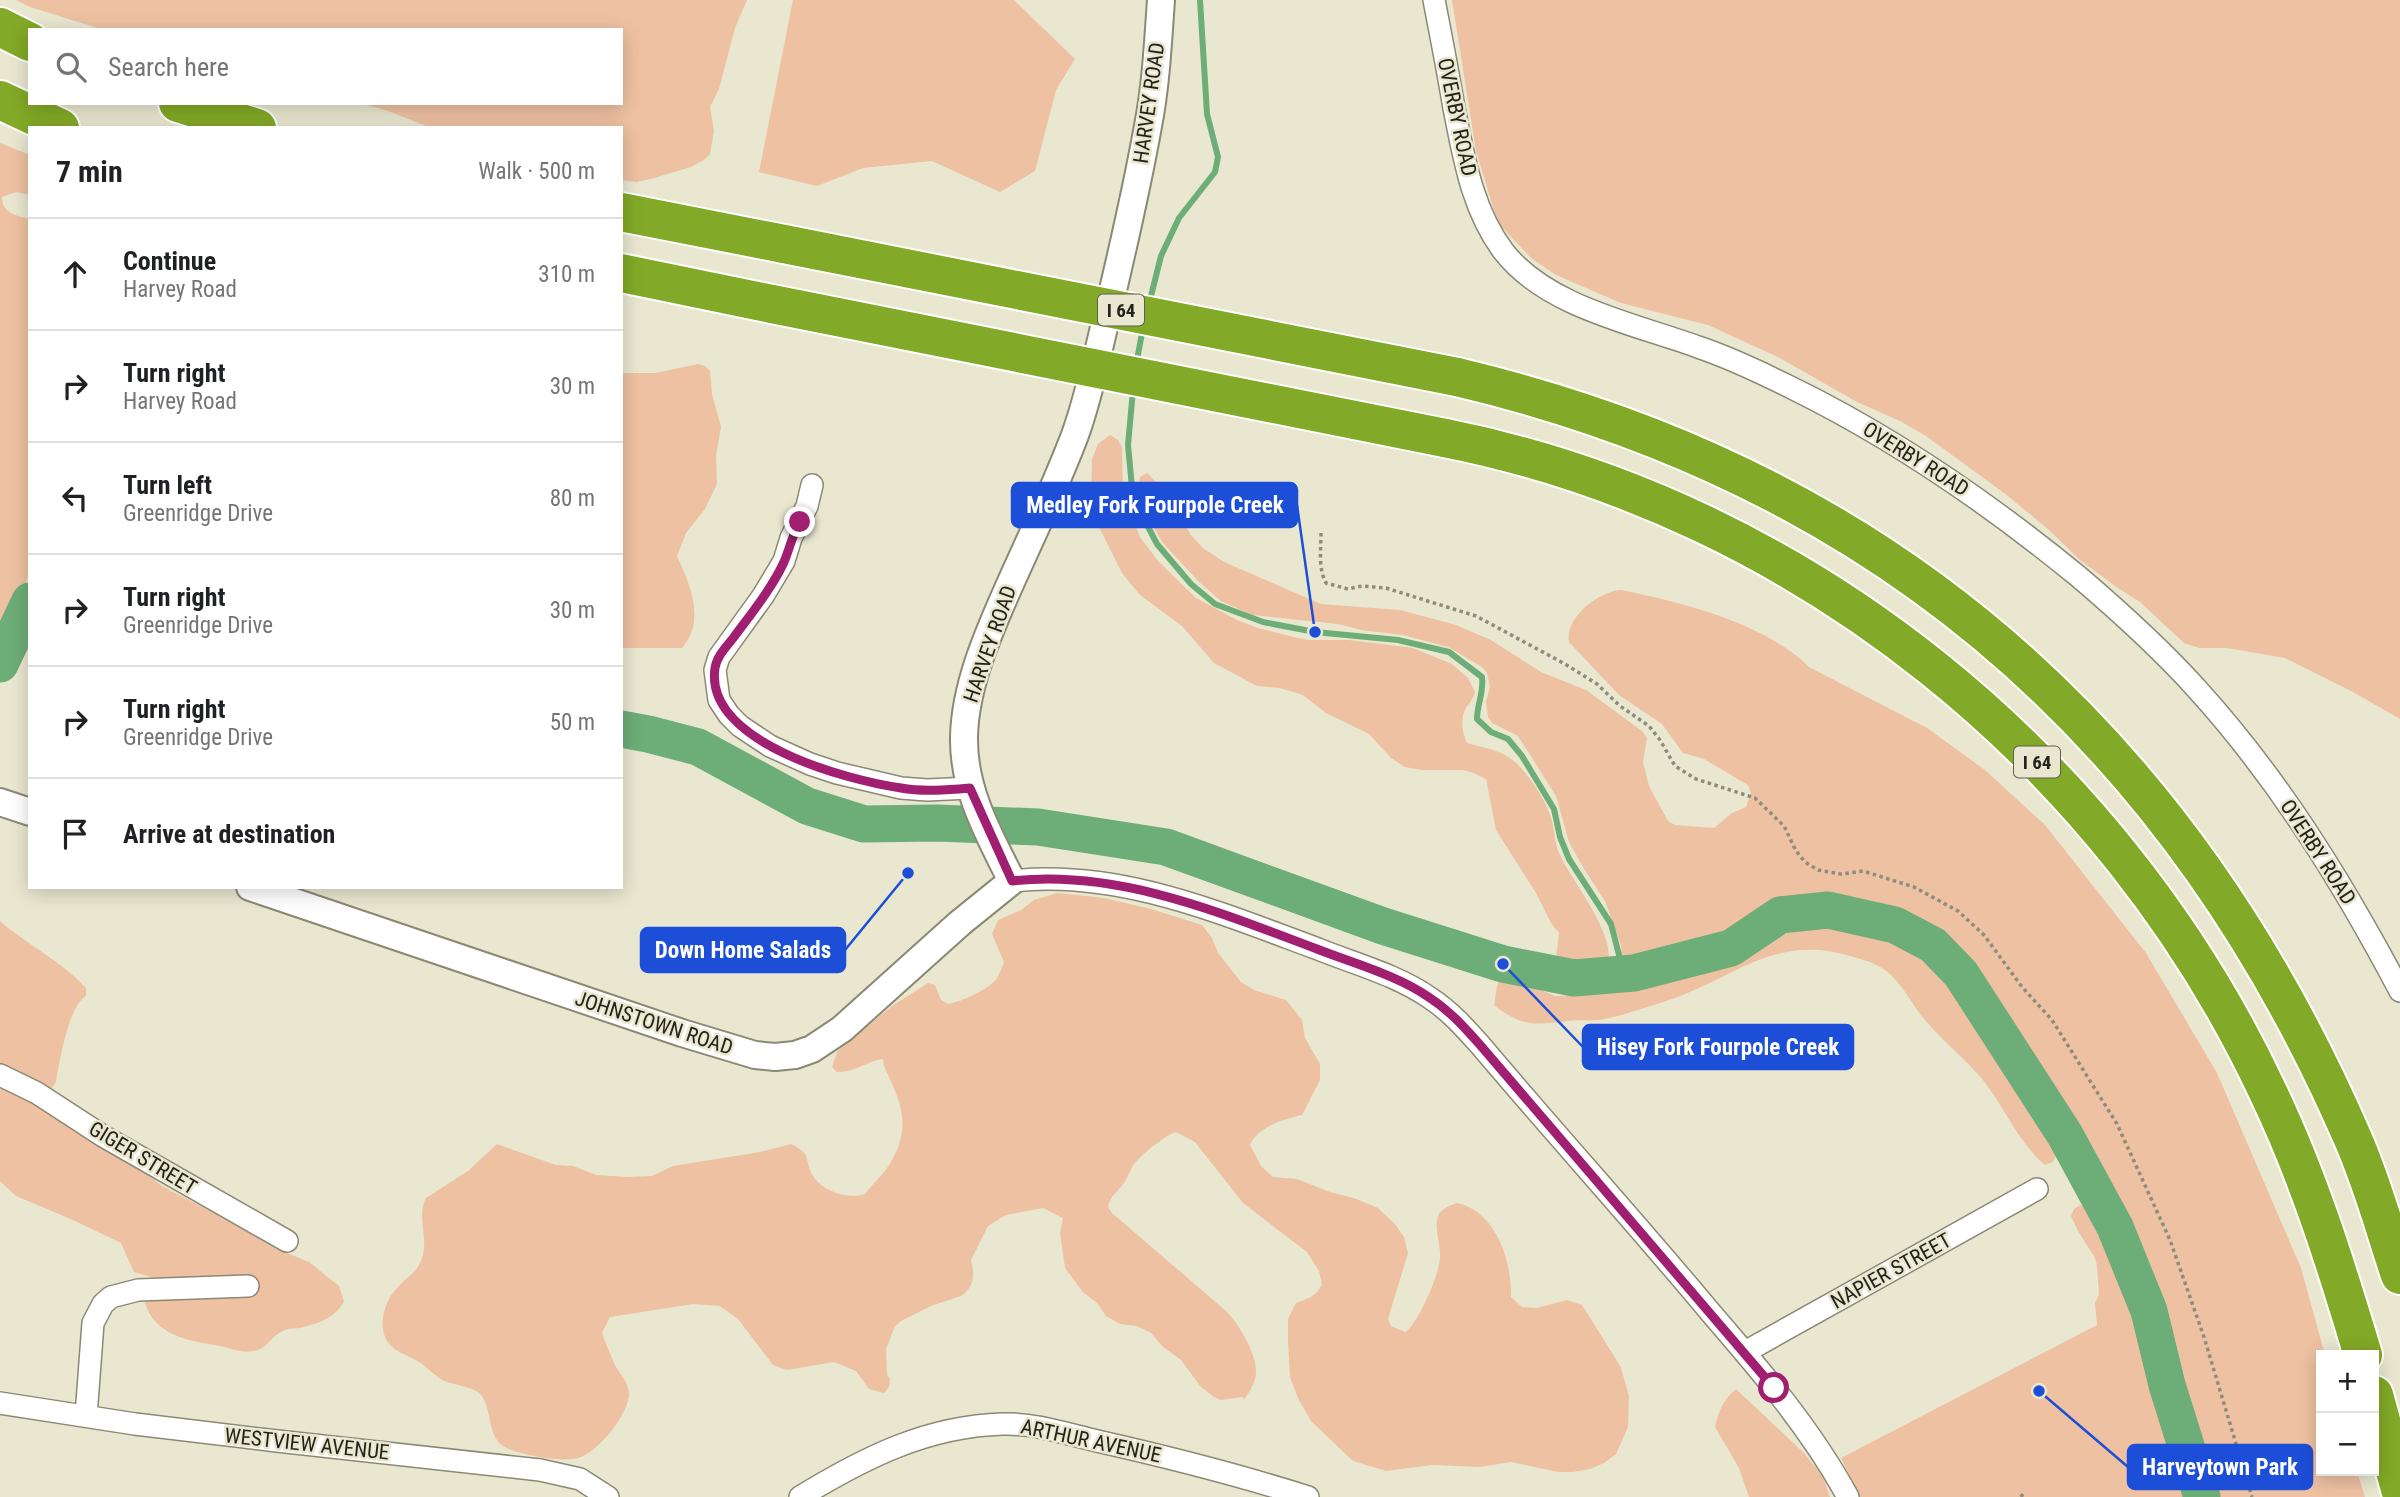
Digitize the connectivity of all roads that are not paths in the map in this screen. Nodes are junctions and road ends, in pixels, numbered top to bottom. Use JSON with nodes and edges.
{"nodes":[{"id":1,"x":1161,"y":0,"type":"edge"},
{"id":2,"x":1434,"y":0,"type":"edge"},
{"id":3,"x":0,"y":27,"type":"edge"},
{"id":4,"x":28,"y":41,"type":"edge"},
{"id":5,"x":0,"y":100,"type":"edge"},
{"id":6,"x":184,"y":105,"type":"edge"},
{"id":7,"x":56,"y":126,"type":"edge"},
{"id":8,"x":251,"y":126,"type":"edge"},
{"id":9,"x":623,"y":212,"type":"edge"},
{"id":10,"x":623,"y":273,"type":"edge"},
{"id":11,"x":812,"y":485,"type":"dead end"},
{"id":12,"x":973,"y":796,"type":"junction"},
{"id":13,"x":0,"y":802,"type":"edge"},
{"id":14,"x":28,"y":811,"type":"edge"},
{"id":15,"x":1012,"y":881,"type":"junction"},
{"id":16,"x":256,"y":889,"type":"edge"},
{"id":17,"x":2400,"y":991,"type":"edge"},
{"id":18,"x":0,"y":1075,"type":"edge"},
{"id":19,"x":2037,"y":1189,"type":"dead end"},
{"id":20,"x":287,"y":1241,"type":"dead end"},
{"id":21,"x":2400,"y":1275,"type":"edge"},
{"id":22,"x":248,"y":1286,"type":"dead end"},
{"id":23,"x":2361,"y":1350,"type":"edge"},
{"id":24,"x":1745,"y":1352,"type":"junction"},
{"id":25,"x":0,"y":1403,"type":"edge"},
{"id":26,"x":2379,"y":1413,"type":"edge"},
{"id":27,"x":86,"y":1416,"type":"junction"},
{"id":28,"x":2400,"y":1489,"type":"edge"},
{"id":29,"x":608,"y":1497,"type":"edge"},
{"id":30,"x":800,"y":1497,"type":"edge"},
{"id":31,"x":1308,"y":1497,"type":"edge"},
{"id":32,"x":1848,"y":1497,"type":"edge"}],
"edges":[{"from":1,"to":12,"type":"street","name":"HARVEY ROAD"},
{"from":2,"to":17,"type":"street","name":"OVERBY ROAD"},
{"from":3,"to":4,"type":"highway"},
{"from":5,"to":7,"type":"highway"},
{"from":6,"to":8,"type":"highway"},
{"from":9,"to":21,"type":"highway","number":"I 64","bridge":true},
{"from":10,"to":23,"type":"highway","number":"I 64","bridge":true},
{"from":11,"to":12,"type":"street"},
{"from":12,"to":15,"type":"street","name":"HARVEY ROAD"},
{"from":13,"to":14,"type":"street"},
{"from":15,"to":16,"type":"street","name":"JOHNSTOWN ROAD"},
{"from":15,"to":24,"type":"street"},
{"from":18,"to":20,"type":"street","name":"GIGER STREET"},
{"from":19,"to":24,"type":"street","name":"NAPIER STREET"},
{"from":22,"to":27,"type":"street"},
{"from":24,"to":32,"type":"street"},
{"from":25,"to":27,"type":"street","name":"WESTVIEW AVENUE"},
{"from":26,"to":28,"type":"highway"},
{"from":27,"to":29,"type":"street","name":"WESTVIEW AVENUE"},
{"from":30,"to":31,"type":"street","name":"ARTHUR AVENUE"}]}
